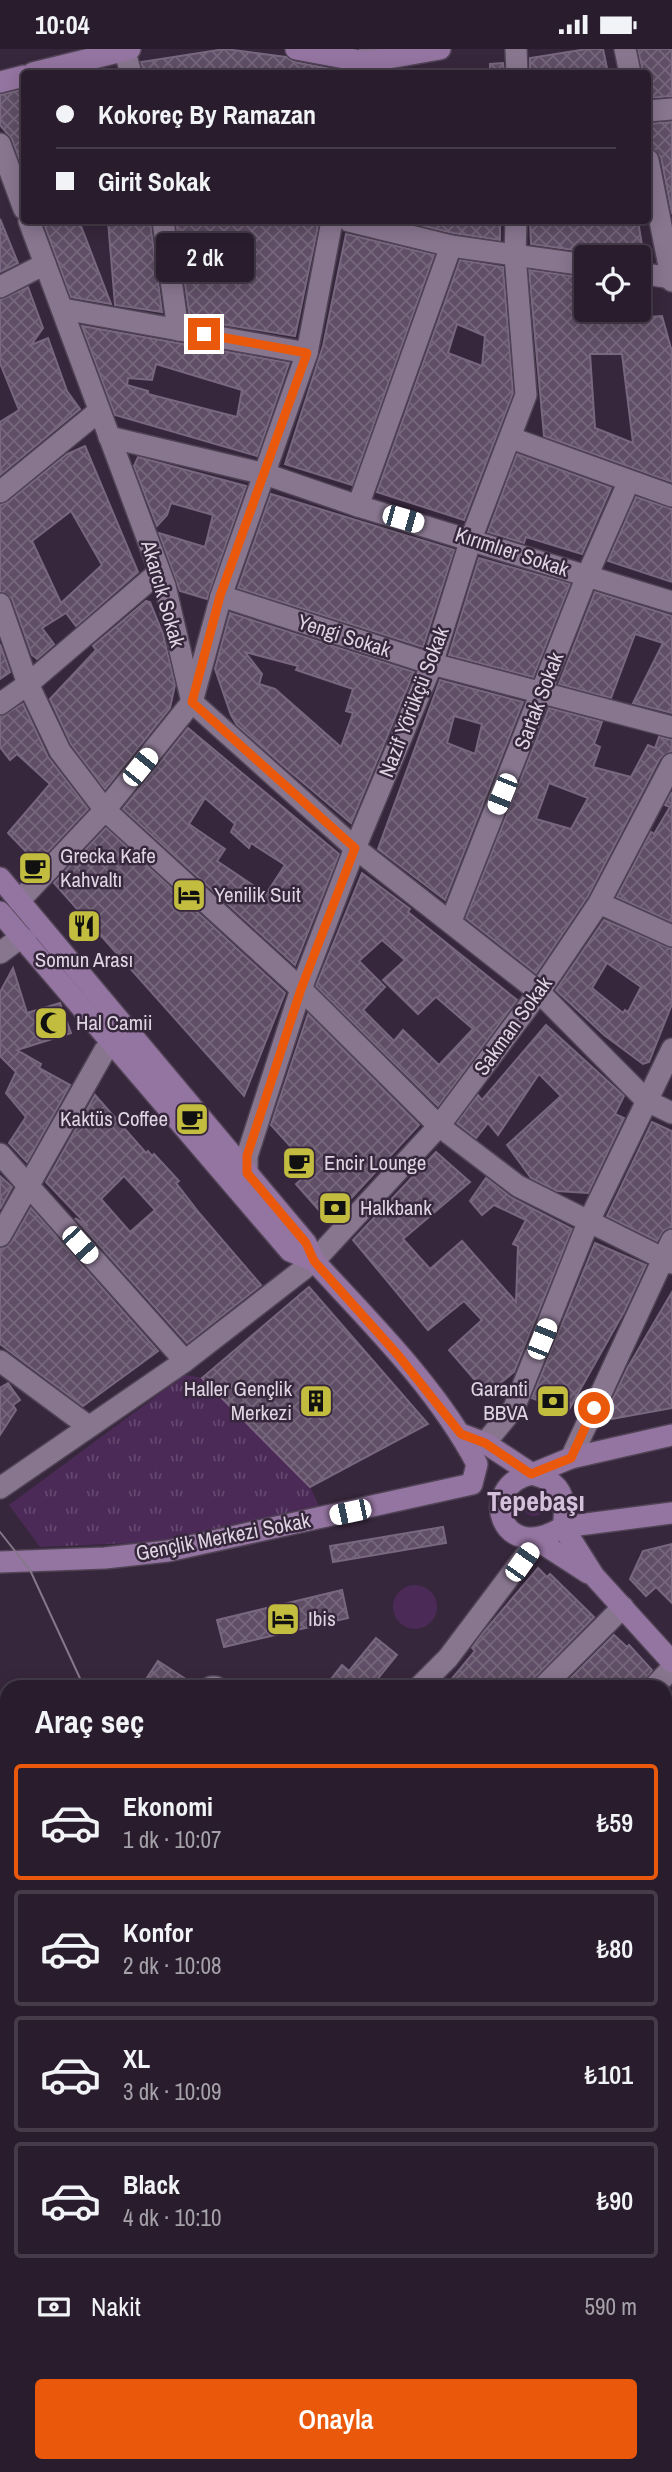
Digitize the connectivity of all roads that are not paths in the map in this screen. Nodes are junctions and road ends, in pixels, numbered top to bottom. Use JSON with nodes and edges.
{"nodes":[{"id":1,"x":127,"y":49,"type":"edge"},
{"id":2,"x":296,"y":49,"type":"edge"},
{"id":3,"x":440,"y":49,"type":"edge"},
{"id":4,"x":516,"y":49,"type":"edge"},
{"id":5,"x":625,"y":49,"type":"edge"},
{"id":6,"x":367,"y":62,"type":"edge"},
{"id":7,"x":45,"y":70,"type":"edge"},
{"id":8,"x":130,"y":70,"type":"edge"},
{"id":9,"x":517,"y":70,"type":"edge"},
{"id":10,"x":629,"y":70,"type":"edge"},
{"id":11,"x":21,"y":77,"type":"edge"},
{"id":12,"x":0,"y":82,"type":"edge"},
{"id":13,"x":672,"y":109,"type":"edge"},
{"id":14,"x":651,"y":111,"type":"edge"},
{"id":15,"x":0,"y":144,"type":"edge"},
{"id":16,"x":651,"y":175,"type":"edge"},
{"id":17,"x":21,"y":201,"type":"edge"},
{"id":18,"x":30,"y":224,"type":"edge"},
{"id":19,"x":163,"y":224,"type":"edge"},
{"id":20,"x":331,"y":224,"type":"edge"},
{"id":21,"x":361,"y":224,"type":"edge"},
{"id":22,"x":516,"y":224,"type":"edge"},
{"id":23,"x":451,"y":246,"type":"junction"},
{"id":24,"x":515,"y":255,"type":"junction"},
{"id":25,"x":574,"y":263,"type":"edge"},
{"id":26,"x":45,"y":264,"type":"junction"},
{"id":27,"x":651,"y":275,"type":"edge"},
{"id":28,"x":672,"y":279,"type":"edge"},
{"id":29,"x":0,"y":288,"type":"edge"},
{"id":30,"x":63,"y":309,"type":"junction"},
{"id":31,"x":178,"y":330,"type":"junction"},
{"id":32,"x":307,"y":353,"type":"junction"},
{"id":33,"x":99,"y":411,"type":"junction"},
{"id":34,"x":109,"y":437,"type":"junction"},
{"id":35,"x":512,"y":438,"type":"junction"},
{"id":36,"x":265,"y":474,"type":"junction"},
{"id":37,"x":629,"y":481,"type":"junction"},
{"id":38,"x":0,"y":492,"type":"edge"},
{"id":39,"x":672,"y":496,"type":"edge"},
{"id":40,"x":358,"y":506,"type":"junction"},
{"id":41,"x":471,"y":538,"type":"junction"},
{"id":42,"x":159,"y":572,"type":"junction"},
{"id":43,"x":587,"y":576,"type":"junction"},
{"id":44,"x":220,"y":596,"type":"junction"},
{"id":45,"x":672,"y":602,"type":"edge"},
{"id":46,"x":0,"y":604,"type":"edge"},
{"id":47,"x":432,"y":664,"type":"junction"},
{"id":48,"x":28,"y":684,"type":"junction"},
{"id":49,"x":542,"y":692,"type":"junction"},
{"id":50,"x":192,"y":702,"type":"junction"},
{"id":51,"x":0,"y":704,"type":"edge"},
{"id":52,"x":672,"y":727,"type":"edge"},
{"id":53,"x":672,"y":764,"type":"edge"},
{"id":54,"x":105,"y":810,"type":"junction"},
{"id":55,"x":355,"y":848,"type":"junction"},
{"id":56,"x":0,"y":878,"type":"edge"},
{"id":57,"x":19,"y":901,"type":"junction"},
{"id":58,"x":599,"y":903,"type":"junction"},
{"id":59,"x":0,"y":912,"type":"edge"},
{"id":60,"x":451,"y":921,"type":"junction"},
{"id":61,"x":672,"y":936,"type":"edge"},
{"id":62,"x":26,"y":940,"type":"junction"},
{"id":63,"x":0,"y":953,"type":"edge"},
{"id":64,"x":301,"y":989,"type":"junction"},
{"id":65,"x":539,"y":992,"type":"junction"},
{"id":66,"x":672,"y":1049,"type":"edge"},
{"id":67,"x":104,"y":1050,"type":"dead end"},
{"id":68,"x":647,"y":1101,"type":"junction"},
{"id":69,"x":672,"y":1113,"type":"edge"},
{"id":70,"x":439,"y":1126,"type":"junction"},
{"id":71,"x":0,"y":1154,"type":"edge"},
{"id":72,"x":247,"y":1173,"type":"junction"},
{"id":73,"x":28,"y":1186,"type":"junction"},
{"id":74,"x":588,"y":1223,"type":"junction"},
{"id":75,"x":0,"y":1236,"type":"edge"},
{"id":76,"x":669,"y":1254,"type":"edge"},
{"id":77,"x":314,"y":1261,"type":"junction"},
{"id":78,"x":0,"y":1361,"type":"edge"},
{"id":79,"x":185,"y":1361,"type":"junction"},
{"id":80,"x":88,"y":1426,"type":"junction"},
{"id":81,"x":461,"y":1434,"type":"junction"},
{"id":82,"x":672,"y":1435,"type":"edge"},
{"id":83,"x":485,"y":1443,"type":"junction"},
{"id":84,"x":571,"y":1458,"type":"junction"},
{"id":85,"x":525,"y":1476,"type":"junction"},
{"id":86,"x":485,"y":1481,"type":"junction"},
{"id":87,"x":0,"y":1489,"type":"edge"},
{"id":88,"x":672,"y":1513,"type":"edge"},
{"id":89,"x":562,"y":1528,"type":"junction"},
{"id":90,"x":537,"y":1540,"type":"junction"},
{"id":91,"x":0,"y":1562,"type":"edge"},
{"id":92,"x":594,"y":1576,"type":"junction"},
{"id":93,"x":623,"y":1607,"type":"junction"},
{"id":94,"x":672,"y":1662,"type":"edge"},
{"id":95,"x":426,"y":1680,"type":"edge"},
{"id":96,"x":550,"y":1680,"type":"edge"}],
"edges":[{"from":1,"to":7,"type":"main road"},
{"from":1,"to":8,"type":"street"},
{"from":2,"to":6,"type":"main road"},
{"from":3,"to":6,"type":"main road"},
{"from":4,"to":9,"type":"street"},
{"from":5,"to":10,"type":"street"},
{"from":11,"to":12,"type":"main road"},
{"from":13,"to":14,"type":"street"},
{"from":15,"to":17,"type":"street"},
{"from":16,"to":28,"type":"street"},
{"from":18,"to":26,"type":"street","name":"Akarcık Sokak"},
{"from":19,"to":31,"type":"street"},
{"from":20,"to":32,"type":"street"},
{"from":21,"to":23,"type":"street"},
{"from":22,"to":24,"type":"street","name":"Nazif Yörükçü Sokak"},
{"from":23,"to":24,"type":"street"},
{"from":23,"to":40,"type":"street"},
{"from":24,"to":25,"type":"street"},
{"from":24,"to":35,"type":"street","name":"Nazif Yörükçü Sokak"},
{"from":26,"to":29,"type":"street"},
{"from":26,"to":30,"type":"street","name":"Akarcık Sokak"},
{"from":27,"to":28,"type":"street"},
{"from":30,"to":31,"type":"street"},
{"from":30,"to":33,"type":"street","name":"Akarcık Sokak"},
{"from":31,"to":32,"type":"street"},
{"from":32,"to":36,"type":"street"},
{"from":33,"to":34,"type":"street","name":"Akarcık Sokak"},
{"from":33,"to":38,"type":"street"},
{"from":34,"to":36,"type":"street","name":"Kırımlıer Sokak"},
{"from":34,"to":42,"type":"street","name":"Akarcık Sokak"},
{"from":35,"to":37,"type":"street"},
{"from":35,"to":41,"type":"street","name":"Nazif Yörükçü Sokak"},
{"from":36,"to":40,"type":"street","name":"Kırımlıer Sokak"},
{"from":36,"to":44,"type":"street"},
{"from":37,"to":39,"type":"street"},
{"from":37,"to":43,"type":"street","name":"Sartak Sokak"},
{"from":40,"to":41,"type":"street","name":"Kırımlıer Sokak"},
{"from":41,"to":43,"type":"street","name":"Kırımlıer Sokak"},
{"from":41,"to":47,"type":"street","name":"Nazif Yörükçü Sokak"},
{"from":42,"to":48,"type":"street"},
{"from":42,"to":50,"type":"street","name":"Akarcık Sokak"},
{"from":43,"to":45,"type":"street","name":"Kırımlıer Sokak"},
{"from":43,"to":49,"type":"street","name":"Sartak Sokak"},
{"from":44,"to":47,"type":"street","name":"Yengi Sokak"},
{"from":44,"to":50,"type":"street"},
{"from":46,"to":48,"type":"street"},
{"from":47,"to":49,"type":"street","name":"Yengi Sokak"},
{"from":47,"to":55,"type":"street","name":"Nazif Yörükçü Sokak"},
{"from":48,"to":51,"type":"street"},
{"from":48,"to":54,"type":"street"},
{"from":49,"to":52,"type":"street","name":"Yengi Sokak"},
{"from":49,"to":60,"type":"street","name":"Sartak Sokak"},
{"from":50,"to":54,"type":"street"},
{"from":50,"to":55,"type":"street"},
{"from":53,"to":58,"type":"street","name":"Sakman Sokak"},
{"from":54,"to":57,"type":"street"},
{"from":54,"to":64,"type":"street"},
{"from":55,"to":60,"type":"street"},
{"from":55,"to":64,"type":"street","name":"Nazif Yörükçü Sokak"},
{"from":56,"to":57,"type":"main road"},
{"from":57,"to":72,"type":"main road"},
{"from":58,"to":61,"type":"street"},
{"from":58,"to":65,"type":"street","name":"Sakman Sokak"},
{"from":59,"to":62,"type":"main road"},
{"from":60,"to":65,"type":"street"},
{"from":62,"to":63,"type":"street"},
{"from":62,"to":77,"type":"main road"},
{"from":64,"to":70,"type":"street"},
{"from":64,"to":72,"type":"street","name":"Nazif Yörükçü Sokak"},
{"from":65,"to":68,"type":"street"},
{"from":65,"to":70,"type":"street","name":"Sakman Sokak"},
{"from":66,"to":68,"type":"street"},
{"from":67,"to":73,"type":"street"},
{"from":68,"to":69,"type":"street"},
{"from":68,"to":74,"type":"street"},
{"from":70,"to":74,"type":"street"},
{"from":70,"to":77,"type":"street","name":"Sakman Sokak"},
{"from":71,"to":73,"type":"street"},
{"from":72,"to":77,"type":"main road"},
{"from":73,"to":75,"type":"street"},
{"from":73,"to":79,"type":"street"},
{"from":74,"to":76,"type":"street"},
{"from":74,"to":83,"type":"street"},
{"from":76,"to":84,"type":"street"},
{"from":77,"to":79,"type":"street","name":"Sakman Sokak"},
{"from":77,"to":81,"type":"main road"},
{"from":78,"to":80,"type":"street"},
{"from":79,"to":80,"type":"street","name":"Sakman Sokak"},
{"from":80,"to":87,"type":"street","name":"Sakman Sokak"},
{"from":81,"to":83,"type":"main road"},
{"from":81,"to":86,"type":"main road"},
{"from":82,"to":84,"type":"main road"},
{"from":83,"to":85,"type":"main road"},
{"from":84,"to":85,"type":"main road"},
{"from":85,"to":86,"type":"main road"},
{"from":85,"to":89,"type":"main road"},
{"from":86,"to":90,"type":"main road"},
{"from":86,"to":91,"type":"main road","name":"Gençlik Merkezi Sokak"},
{"from":88,"to":89,"type":"main road"},
{"from":89,"to":90,"type":"main road"},
{"from":89,"to":92,"type":"main road"},
{"from":90,"to":92,"type":"main road"},
{"from":90,"to":95,"type":"street"},
{"from":92,"to":93,"type":"main road"},
{"from":93,"to":94,"type":"main road"},
{"from":93,"to":96,"type":"street"}]}
